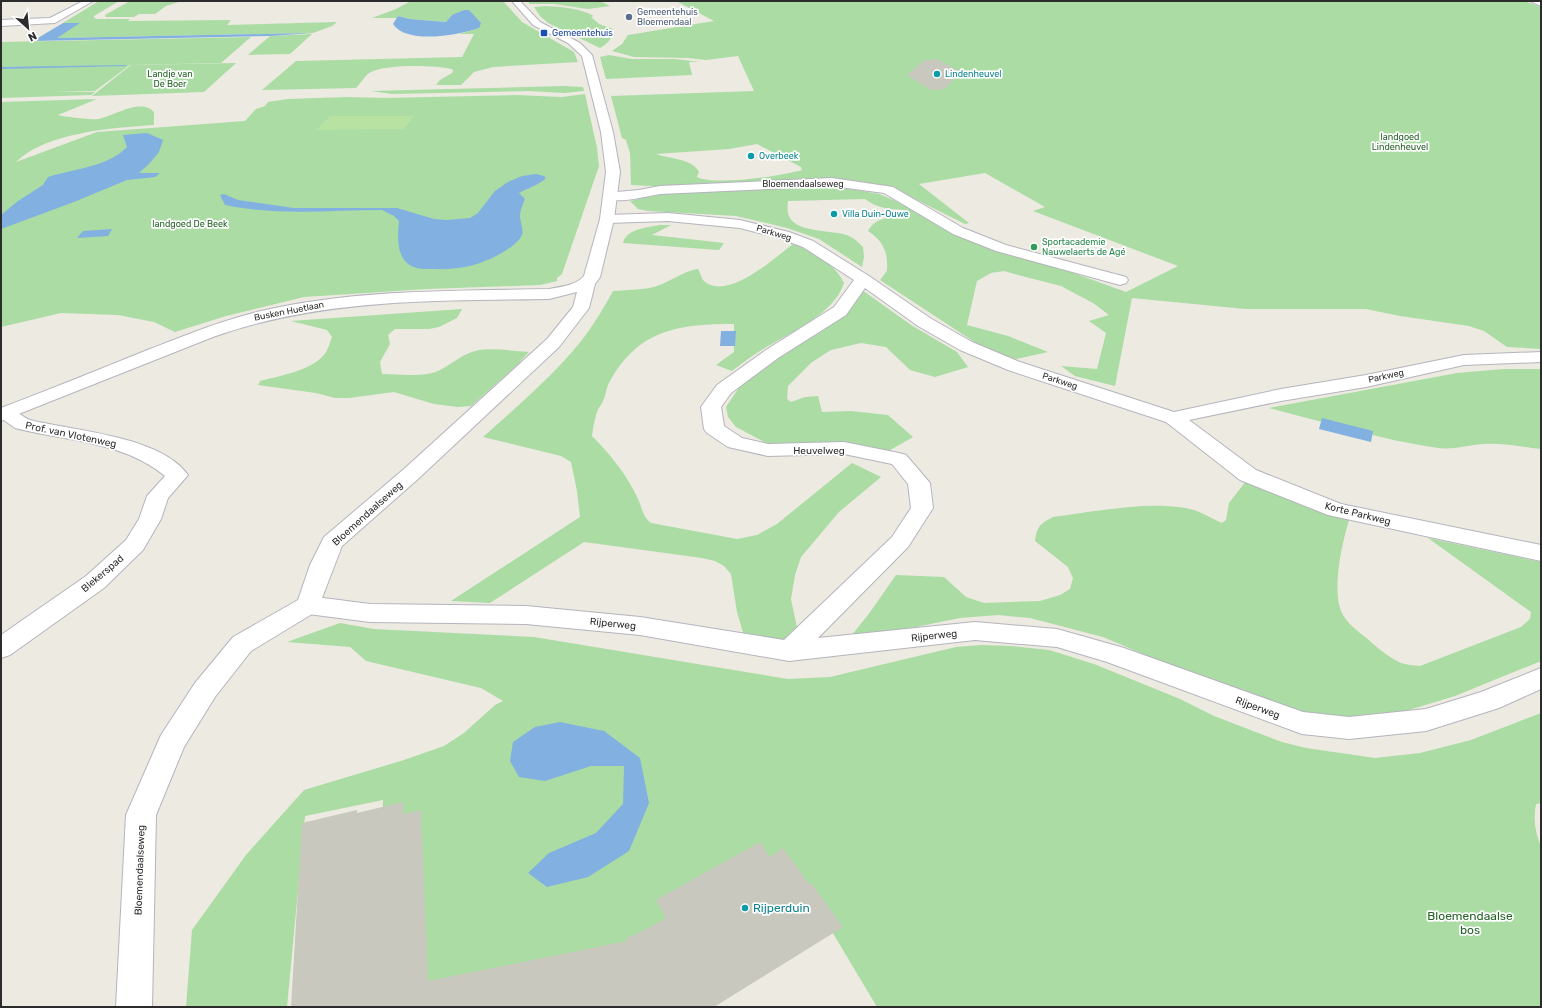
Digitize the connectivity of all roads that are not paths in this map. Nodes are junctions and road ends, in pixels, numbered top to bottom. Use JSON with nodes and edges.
{"nodes":[{"id":1,"x":89,"y":1,"type":"edge"},
{"id":2,"x":516,"y":1,"type":"edge"},
{"id":3,"x":1534,"y":1,"type":"edge"},
{"id":4,"x":1541,"y":3,"type":"edge"},
{"id":5,"x":1,"y":23,"type":"edge"},
{"id":6,"x":610,"y":192,"type":"junction"},
{"id":7,"x":607,"y":219,"type":"junction"},
{"id":8,"x":863,"y":278,"type":"junction"},
{"id":9,"x":1120,"y":280,"type":"dead end"},
{"id":10,"x":587,"y":283,"type":"junction"},
{"id":11,"x":1541,"y":357,"type":"edge"},
{"id":12,"x":3,"y":414,"type":"edge"},
{"id":13,"x":1173,"y":418,"type":"junction"},
{"id":14,"x":177,"y":476,"type":"joint"},
{"id":15,"x":1541,"y":553,"type":"edge"},
{"id":16,"x":308,"y":605,"type":"junction"},
{"id":17,"x":1,"y":648,"type":"edge"},
{"id":18,"x":789,"y":651,"type":"junction"},
{"id":19,"x":1541,"y":678,"type":"edge"},
{"id":20,"x":134,"y":1007,"type":"edge"}],
"edges":[{"from":1,"to":5,"type":"street"},
{"from":2,"to":6,"type":"street","name":"Bloemendaalseweg"},
{"from":3,"to":4,"type":"street"},
{"from":6,"to":7,"type":"street","name":"Bloemendaalseweg"},
{"from":6,"to":9,"type":"street","name":"Bloemendaalseweg"},
{"from":7,"to":8,"type":"street","name":"Parkweg"},
{"from":7,"to":10,"type":"street","name":"Bloemendaalseweg"},
{"from":8,"to":13,"type":"street","name":"Parkweg"},
{"from":8,"to":18,"type":"street","name":"Heuvelweg"},
{"from":10,"to":12,"type":"street","name":"Busken Huetlaan"},
{"from":10,"to":16,"type":"street","name":"Bloemendaalseweg"},
{"from":11,"to":13,"type":"street","name":"Parkweg"},
{"from":12,"to":14,"type":"street","name":"Prof. van Vlotenweg"},
{"from":13,"to":15,"type":"street","name":"Korte Parkweg"},
{"from":14,"to":17,"type":"street","name":"Blekerspad"},
{"from":16,"to":18,"type":"street","name":"Rijperweg"},
{"from":16,"to":20,"type":"street","name":"Bloemendaalseweg"},
{"from":18,"to":19,"type":"street","name":"Rijperweg"}]}
